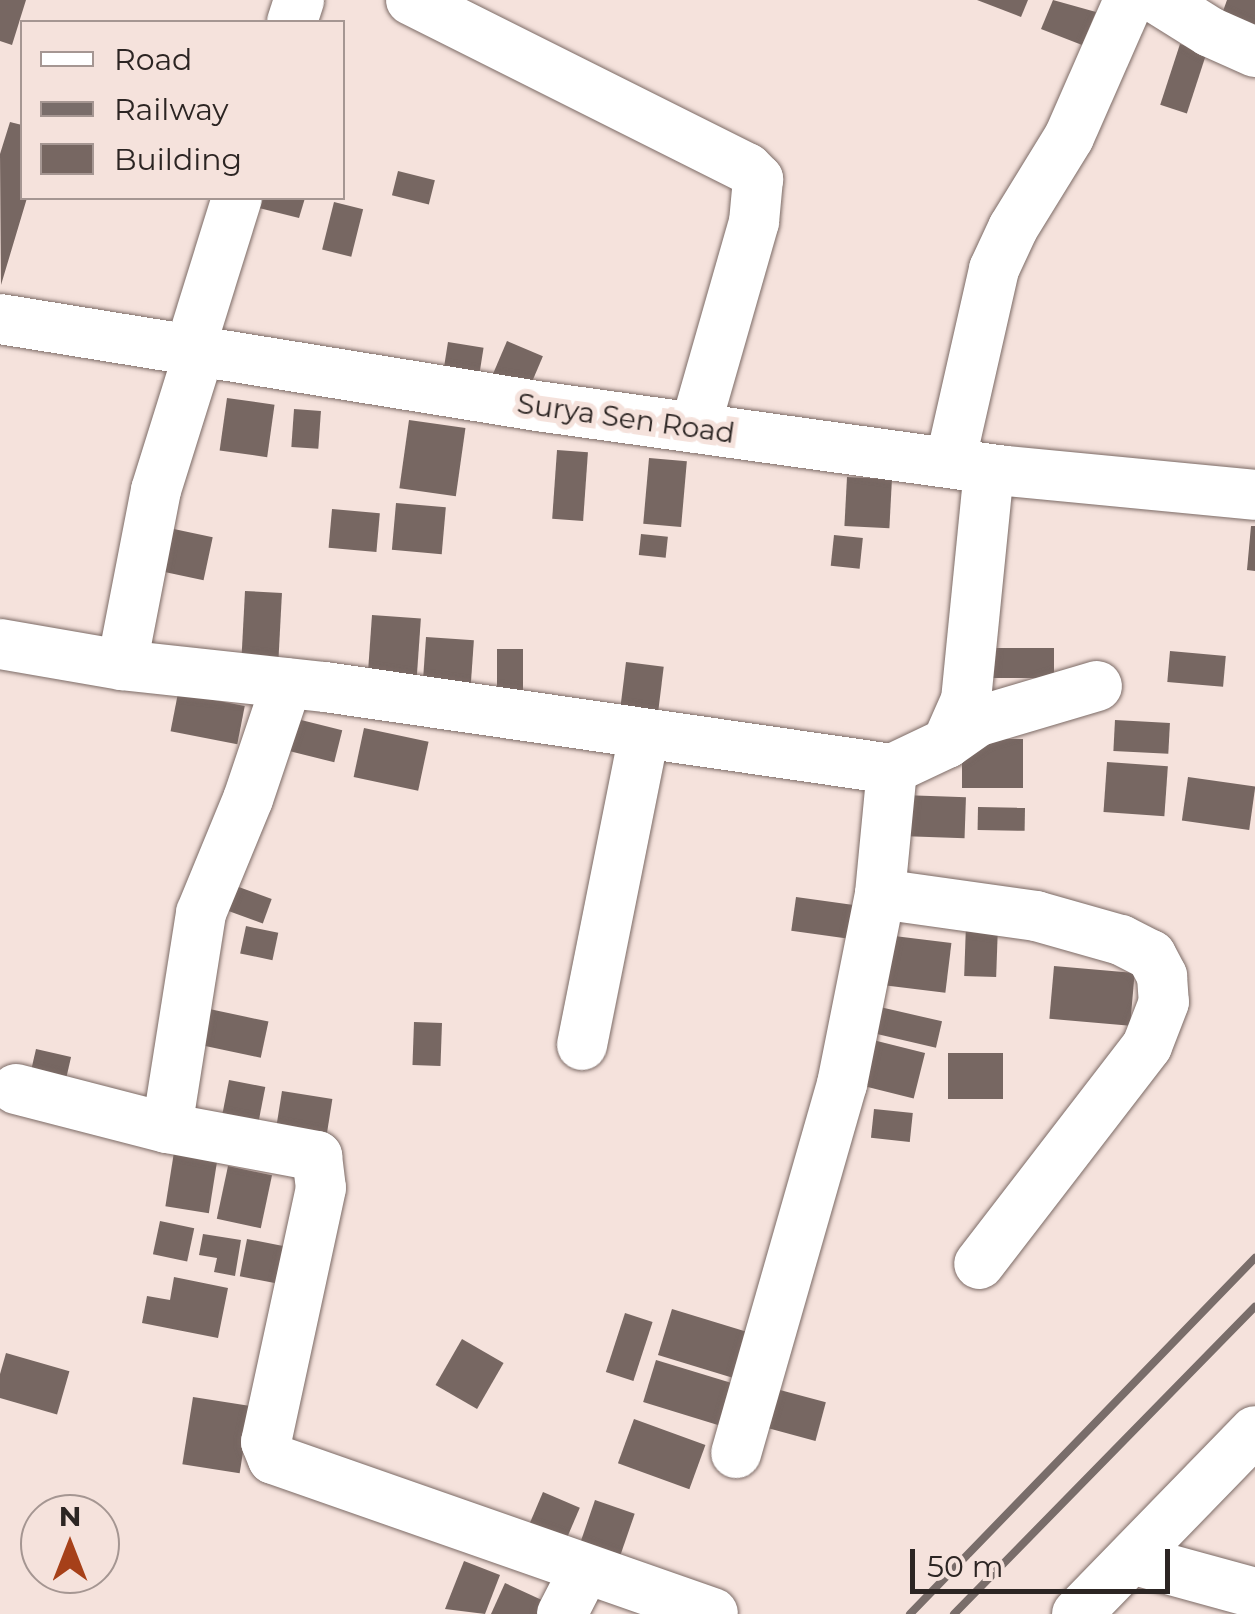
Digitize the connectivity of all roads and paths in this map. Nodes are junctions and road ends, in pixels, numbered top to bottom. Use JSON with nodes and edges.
{"nodes":[{"id":1,"x":411,"y":0,"type":"edge"},
{"id":2,"x":1130,"y":2,"type":"edge"},
{"id":3,"x":1255,"y":52,"type":"edge"},
{"id":4,"x":236,"y":200,"type":"edge"},
{"id":5,"x":0,"y":319,"type":"edge"},
{"id":6,"x":194,"y":352,"type":"junction"},
{"id":7,"x":695,"y":428,"type":"junction"},
{"id":8,"x":970,"y":466,"type":"junction"},
{"id":9,"x":1255,"y":495,"type":"edge"},
{"id":10,"x":0,"y":644,"type":"edge"},
{"id":11,"x":122,"y":665,"type":"junction"},
{"id":12,"x":286,"y":683,"type":"junction"},
{"id":13,"x":1096,"y":686,"type":"dead end"},
{"id":14,"x":644,"y":735,"type":"junction"},
{"id":15,"x":948,"y":743,"type":"junction"},
{"id":16,"x":892,"y":769,"type":"junction"},
{"id":17,"x":880,"y":894,"type":"junction"},
{"id":18,"x":582,"y":1045,"type":"dead end"},
{"id":19,"x":5,"y":1094,"type":"edge"},
{"id":20,"x":167,"y":1128,"type":"junction"},
{"id":21,"x":979,"y":1264,"type":"dead end"},
{"id":22,"x":1255,"y":1431,"type":"edge"},
{"id":23,"x":736,"y":1453,"type":"dead end"},
{"id":24,"x":1131,"y":1558,"type":"junction"},
{"id":25,"x":584,"y":1571,"type":"junction"},
{"id":26,"x":1255,"y":1593,"type":"edge"},
{"id":27,"x":713,"y":1613,"type":"edge"},
{"id":28,"x":562,"y":1614,"type":"edge"},
{"id":29,"x":1077,"y":1614,"type":"edge"}],
"edges":[{"from":1,"to":7,"type":"street"},
{"from":2,"to":3,"type":"street"},
{"from":2,"to":8,"type":"street"},
{"from":4,"to":6,"type":"street"},
{"from":5,"to":6,"type":"street","name":"Surya Sen Road"},
{"from":6,"to":7,"type":"street","name":"Surya Sen Road"},
{"from":6,"to":11,"type":"street"},
{"from":7,"to":8,"type":"street","name":"Surya Sen Road"},
{"from":8,"to":9,"type":"street","name":"Surya Sen Road"},
{"from":8,"to":15,"type":"street"},
{"from":10,"to":11,"type":"street"},
{"from":11,"to":12,"type":"street"},
{"from":12,"to":14,"type":"street"},
{"from":12,"to":20,"type":"street"},
{"from":13,"to":15,"type":"street"},
{"from":14,"to":16,"type":"street"},
{"from":14,"to":18,"type":"street"},
{"from":15,"to":16,"type":"street"},
{"from":16,"to":17,"type":"street"},
{"from":17,"to":21,"type":"street"},
{"from":17,"to":23,"type":"street"},
{"from":19,"to":20,"type":"street"},
{"from":20,"to":25,"type":"street"},
{"from":22,"to":24,"type":"street"},
{"from":24,"to":26,"type":"street"},
{"from":24,"to":29,"type":"street"},
{"from":25,"to":27,"type":"street"},
{"from":25,"to":28,"type":"street"}]}
